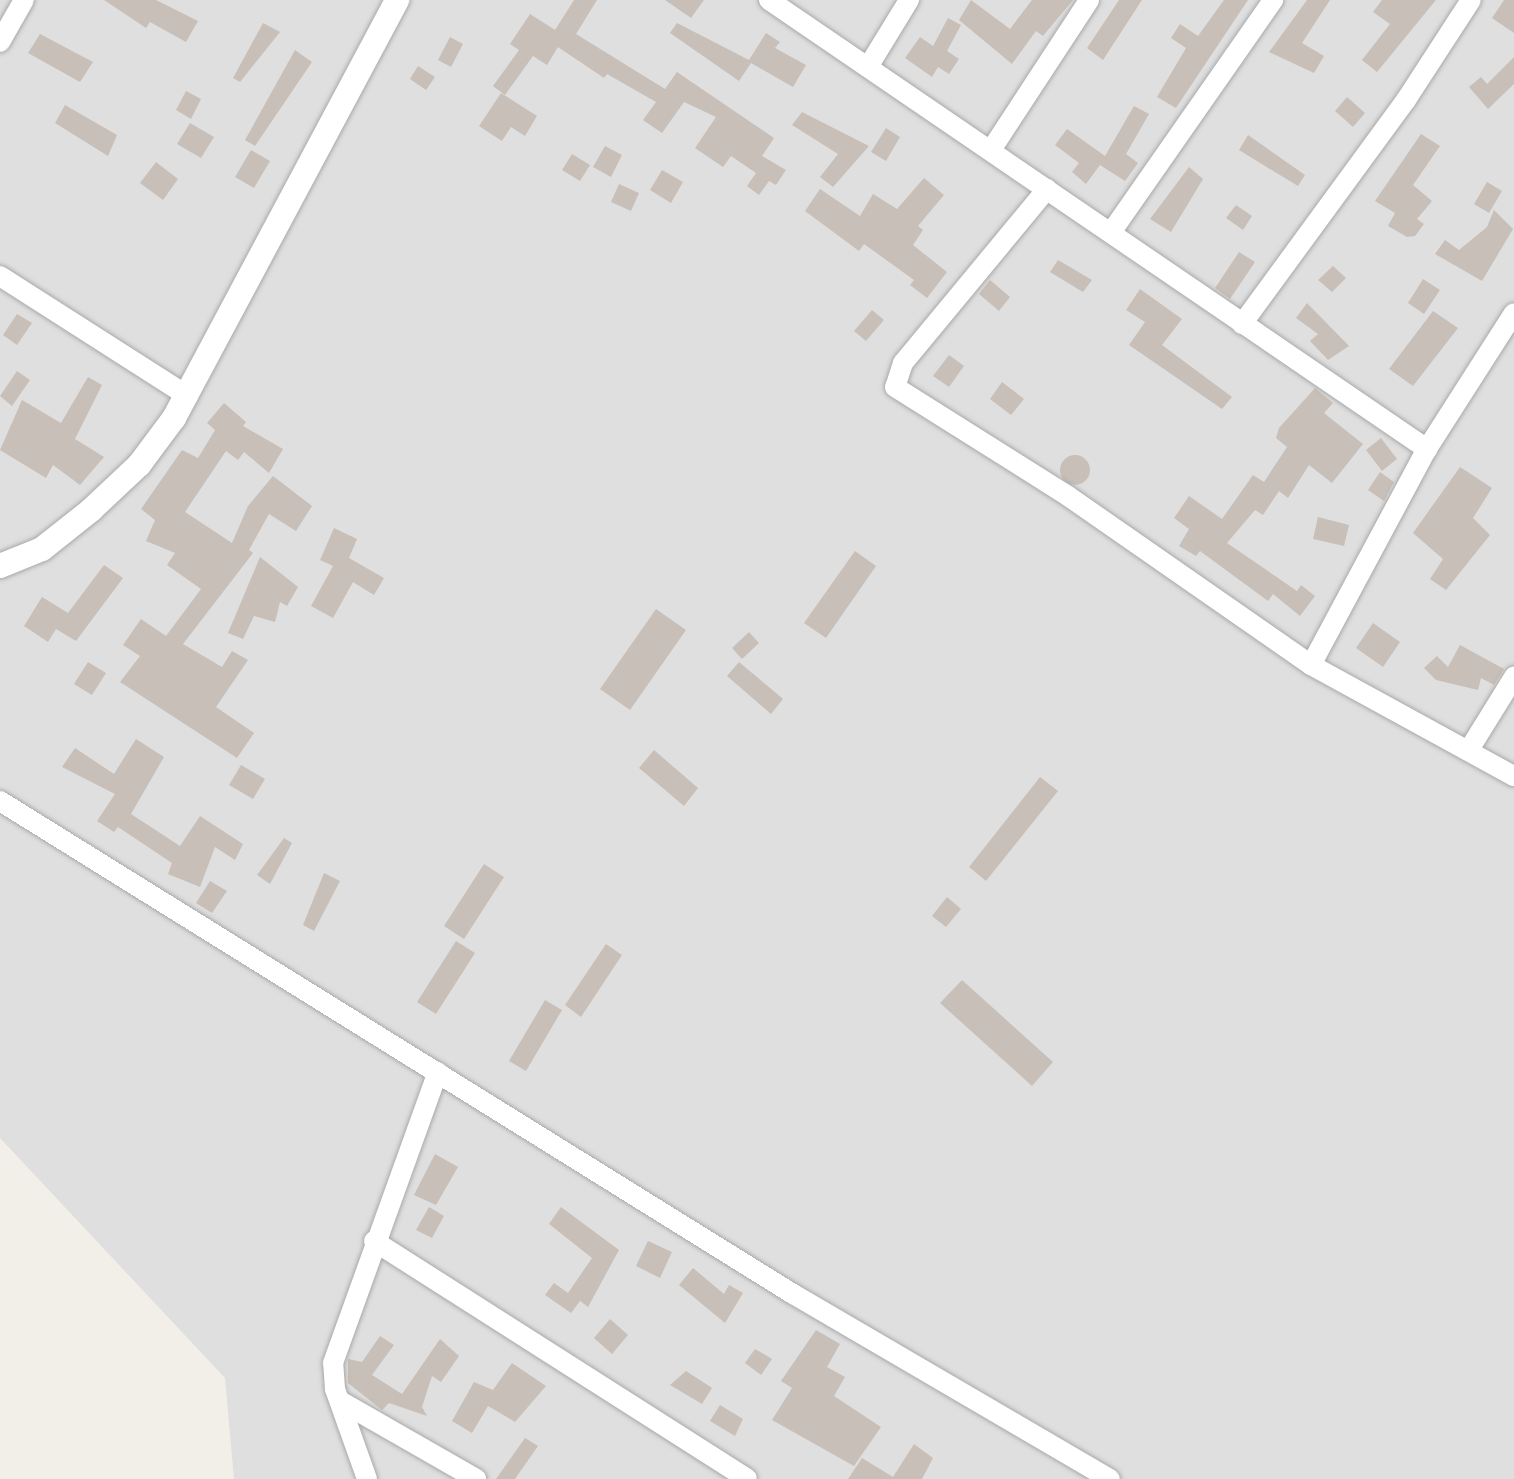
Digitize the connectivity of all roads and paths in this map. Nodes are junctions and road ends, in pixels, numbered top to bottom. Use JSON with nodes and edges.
{"nodes":[{"id":1,"x":24,"y":0,"type":"edge"},
{"id":2,"x":397,"y":0,"type":"edge"},
{"id":3,"x":769,"y":0,"type":"edge"},
{"id":4,"x":909,"y":0,"type":"edge"},
{"id":5,"x":1089,"y":0,"type":"edge"},
{"id":6,"x":1273,"y":0,"type":"edge"},
{"id":7,"x":1471,"y":0,"type":"edge"},
{"id":8,"x":0,"y":42,"type":"edge"},
{"id":9,"x":868,"y":67,"type":"junction"},
{"id":10,"x":991,"y":150,"type":"junction"},
{"id":11,"x":1047,"y":189,"type":"junction"},
{"id":12,"x":1112,"y":231,"type":"junction"},
{"id":13,"x":0,"y":276,"type":"edge"},
{"id":14,"x":1514,"y":313,"type":"edge"},
{"id":15,"x":1242,"y":324,"type":"junction"},
{"id":16,"x":188,"y":396,"type":"junction"},
{"id":17,"x":1427,"y":449,"type":"junction"},
{"id":18,"x":0,"y":566,"type":"edge"},
{"id":19,"x":1311,"y":665,"type":"junction"},
{"id":20,"x":1514,"y":677,"type":"edge"},
{"id":21,"x":1470,"y":748,"type":"junction"},
{"id":22,"x":1514,"y":776,"type":"edge"},
{"id":23,"x":0,"y":801,"type":"edge"},
{"id":24,"x":438,"y":1072,"type":"junction"},
{"id":25,"x":374,"y":1241,"type":"junction"},
{"id":26,"x":340,"y":1401,"type":"junction"},
{"id":27,"x":367,"y":1479,"type":"edge"},
{"id":28,"x":476,"y":1479,"type":"edge"},
{"id":29,"x":747,"y":1479,"type":"edge"},
{"id":30,"x":1110,"y":1479,"type":"edge"}],
"edges":[{"from":1,"to":8,"type":"street"},
{"from":2,"to":16,"type":"street"},
{"from":3,"to":9,"type":"street"},
{"from":4,"to":9,"type":"street"},
{"from":5,"to":10,"type":"street"},
{"from":6,"to":12,"type":"street"},
{"from":7,"to":15,"type":"street"},
{"from":9,"to":10,"type":"street"},
{"from":10,"to":11,"type":"street"},
{"from":11,"to":12,"type":"street"},
{"from":11,"to":19,"type":"street"},
{"from":12,"to":15,"type":"street"},
{"from":13,"to":16,"type":"street"},
{"from":14,"to":17,"type":"street"},
{"from":15,"to":17,"type":"street"},
{"from":16,"to":18,"type":"street"},
{"from":17,"to":19,"type":"street"},
{"from":19,"to":21,"type":"street"},
{"from":20,"to":21,"type":"street"},
{"from":21,"to":22,"type":"street"},
{"from":23,"to":24,"type":"street"},
{"from":24,"to":25,"type":"street"},
{"from":24,"to":30,"type":"street"},
{"from":25,"to":26,"type":"street"},
{"from":25,"to":29,"type":"street"},
{"from":26,"to":27,"type":"street"},
{"from":26,"to":28,"type":"street"}]}
